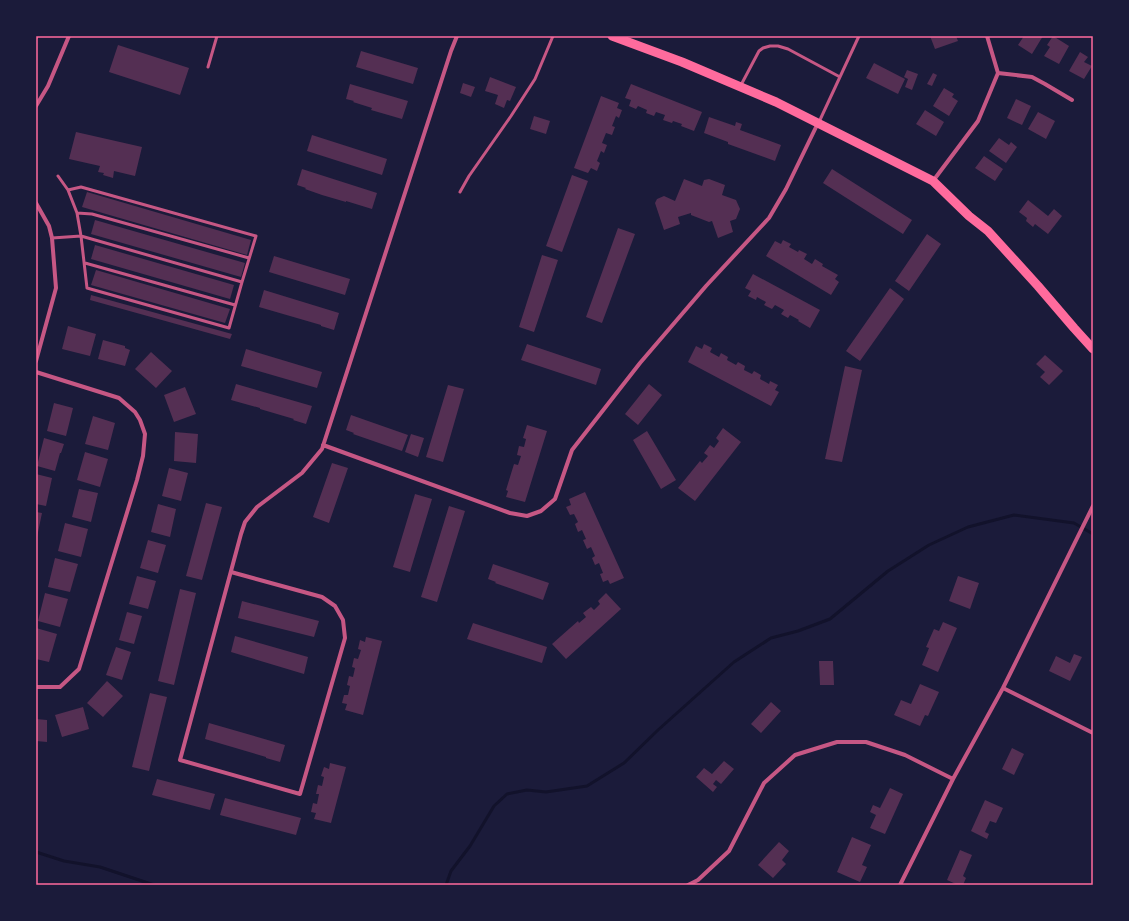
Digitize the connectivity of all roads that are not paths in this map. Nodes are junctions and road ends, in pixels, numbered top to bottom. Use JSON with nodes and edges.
{"nodes":[{"id":1,"x":69,"y":36,"type":"edge"},
{"id":2,"x":218,"y":36,"type":"edge"},
{"id":3,"x":457,"y":36,"type":"edge"},
{"id":4,"x":553,"y":36,"type":"edge"},
{"id":5,"x":612,"y":36,"type":"edge"},
{"id":6,"x":859,"y":36,"type":"edge"},
{"id":7,"x":987,"y":36,"type":"edge"},
{"id":8,"x":208,"y":67,"type":"dead end"},
{"id":9,"x":998,"y":73,"type":"junction"},
{"id":10,"x":840,"y":77,"type":"junction"},
{"id":11,"x":740,"y":87,"type":"junction"},
{"id":12,"x":1072,"y":100,"type":"dead end"},
{"id":13,"x":36,"y":106,"type":"edge"},
{"id":14,"x":818,"y":123,"type":"junction"},
{"id":15,"x":58,"y":176,"type":"dead end"},
{"id":16,"x":933,"y":181,"type":"junction"},
{"id":17,"x":68,"y":190,"type":"junction"},
{"id":18,"x":460,"y":192,"type":"dead end"},
{"id":19,"x":36,"y":203,"type":"edge"},
{"id":20,"x":77,"y":212,"type":"junction"},
{"id":21,"x":81,"y":236,"type":"junction"},
{"id":22,"x":52,"y":238,"type":"junction"},
{"id":23,"x":249,"y":258,"type":"junction"},
{"id":24,"x":84,"y":263,"type":"junction"},
{"id":25,"x":242,"y":282,"type":"junction"},
{"id":26,"x":236,"y":305,"type":"junction"},
{"id":27,"x":1093,"y":349,"type":"edge"},
{"id":28,"x":36,"y":360,"type":"edge"},
{"id":29,"x":36,"y":372,"type":"edge"},
{"id":30,"x":323,"y":445,"type":"junction"},
{"id":31,"x":1093,"y":506,"type":"edge"},
{"id":32,"x":231,"y":572,"type":"junction"},
{"id":33,"x":36,"y":687,"type":"edge"},
{"id":34,"x":1003,"y":688,"type":"junction"},
{"id":35,"x":1093,"y":733,"type":"edge"},
{"id":36,"x":953,"y":778,"type":"junction"},
{"id":37,"x":688,"y":885,"type":"edge"},
{"id":38,"x":900,"y":885,"type":"edge"}],
"edges":[{"from":1,"to":13,"type":"street"},
{"from":2,"to":8,"type":"lane"},
{"from":3,"to":30,"type":"street"},
{"from":4,"to":18,"type":"lane"},
{"from":5,"to":11,"type":"main road"},
{"from":6,"to":10,"type":"lane"},
{"from":7,"to":9,"type":"street"},
{"from":9,"to":12,"type":"street"},
{"from":9,"to":16,"type":"street"},
{"from":10,"to":11,"type":"lane"},
{"from":10,"to":14,"type":"lane"},
{"from":11,"to":14,"type":"main road"},
{"from":14,"to":16,"type":"main road"},
{"from":14,"to":30,"type":"street"},
{"from":15,"to":17,"type":"lane"},
{"from":16,"to":27,"type":"main road"},
{"from":17,"to":20,"type":"lane"},
{"from":17,"to":23,"type":"lane"},
{"from":19,"to":22,"type":"street"},
{"from":20,"to":21,"type":"lane"},
{"from":20,"to":23,"type":"lane"},
{"from":21,"to":22,"type":"lane"},
{"from":21,"to":24,"type":"lane"},
{"from":21,"to":25,"type":"lane"},
{"from":22,"to":28,"type":"street"},
{"from":23,"to":25,"type":"lane"},
{"from":24,"to":26,"type":"lane"},
{"from":24,"to":26,"type":"lane"},
{"from":25,"to":26,"type":"lane"},
{"from":29,"to":33,"type":"street"},
{"from":30,"to":32,"type":"street"},
{"from":31,"to":34,"type":"street"},
{"from":32,"to":32,"type":"street"},
{"from":34,"to":35,"type":"street"},
{"from":34,"to":36,"type":"street"},
{"from":36,"to":37,"type":"street"},
{"from":36,"to":38,"type":"street"}]}
